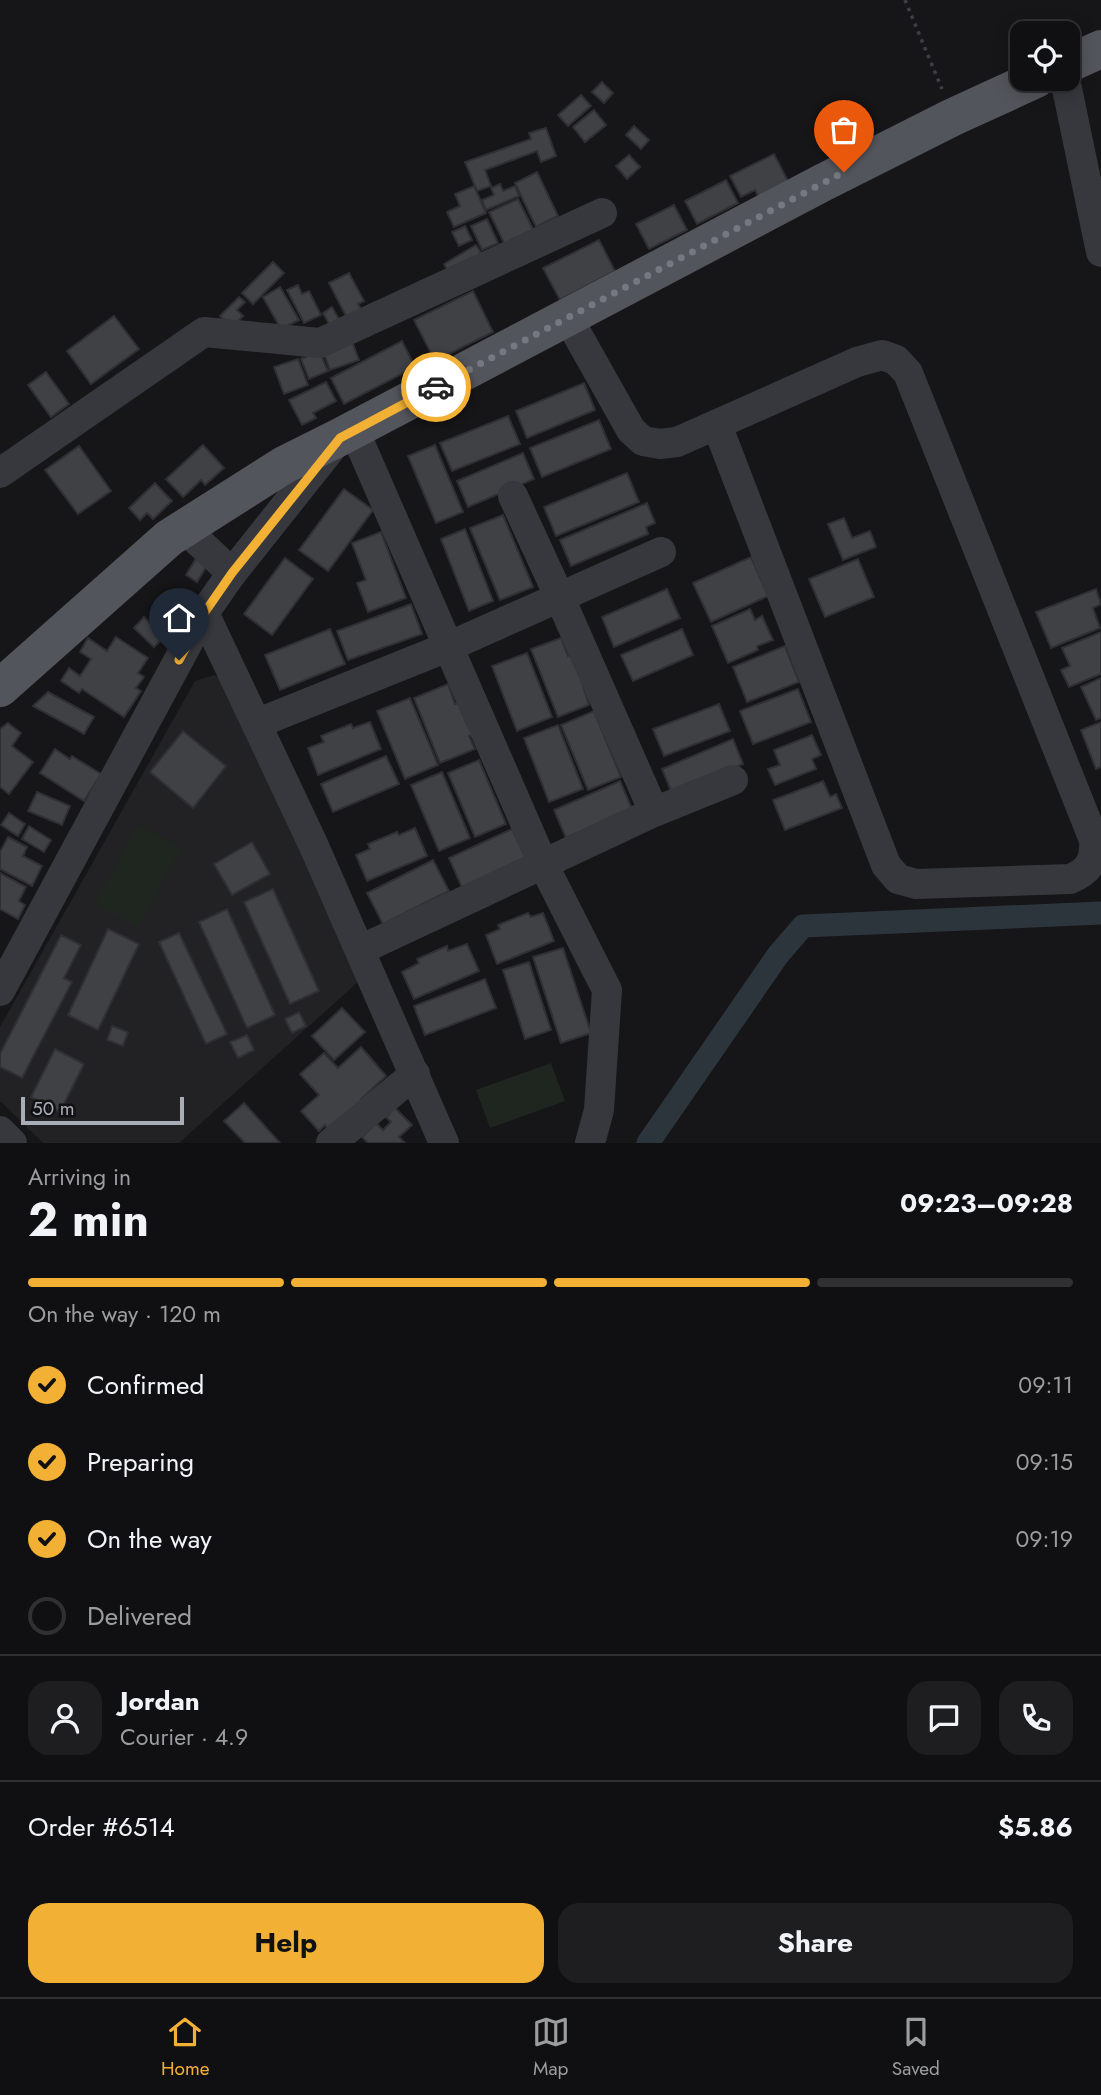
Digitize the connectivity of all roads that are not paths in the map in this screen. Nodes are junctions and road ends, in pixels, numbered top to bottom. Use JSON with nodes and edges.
{"nodes":[{"id":1,"x":1101,"y":49,"type":"edge"},
{"id":2,"x":1080,"y":59,"type":"edge"},
{"id":3,"x":1010,"y":91,"type":"edge"},
{"id":4,"x":1067,"y":91,"type":"edge"},
{"id":5,"x":602,"y":213,"type":"dead end"},
{"id":6,"x":1101,"y":252,"type":"edge"},
{"id":7,"x":568,"y":318,"type":"junction"},
{"id":8,"x":717,"y":425,"type":"junction"},
{"id":9,"x":347,"y":434,"type":"junction"},
{"id":10,"x":0,"y":473,"type":"edge"},
{"id":11,"x":513,"y":496,"type":"dead end"},
{"id":12,"x":185,"y":529,"type":"junction"},
{"id":13,"x":661,"y":552,"type":"dead end"},
{"id":14,"x":232,"y":573,"type":"junction"},
{"id":15,"x":560,"y":598,"type":"junction"},
{"id":16,"x":205,"y":612,"type":"junction"},
{"id":17,"x":450,"y":646,"type":"junction"},
{"id":18,"x":0,"y":688,"type":"edge"},
{"id":19,"x":258,"y":723,"type":"junction"},
{"id":20,"x":733,"y":780,"type":"dead end"},
{"id":21,"x":654,"y":812,"type":"junction"},
{"id":22,"x":543,"y":864,"type":"junction"},
{"id":23,"x":360,"y":950,"type":"junction"},
{"id":24,"x":0,"y":991,"type":"edge"},
{"id":25,"x":415,"y":1074,"type":"junction"},
{"id":26,"x":0,"y":1131,"type":"edge"},
{"id":27,"x":12,"y":1143,"type":"edge"},
{"id":28,"x":331,"y":1143,"type":"edge"},
{"id":29,"x":444,"y":1143,"type":"edge"},
{"id":30,"x":590,"y":1143,"type":"edge"}],
"edges":[{"from":1,"to":2,"type":"main road"},
{"from":3,"to":7,"type":"main road"},
{"from":4,"to":6,"type":"street"},
{"from":5,"to":10,"type":"street"},
{"from":7,"to":8,"type":"street"},
{"from":7,"to":9,"type":"main road"},
{"from":8,"to":8,"type":"street"},
{"from":9,"to":12,"type":"main road"},
{"from":9,"to":14,"type":"street"},
{"from":9,"to":17,"type":"street"},
{"from":11,"to":15,"type":"street"},
{"from":12,"to":14,"type":"street"},
{"from":12,"to":18,"type":"main road"},
{"from":13,"to":15,"type":"street"},
{"from":14,"to":16,"type":"street"},
{"from":15,"to":17,"type":"street"},
{"from":15,"to":21,"type":"street"},
{"from":16,"to":19,"type":"street"},
{"from":16,"to":24,"type":"street"},
{"from":17,"to":19,"type":"street"},
{"from":17,"to":22,"type":"street"},
{"from":19,"to":23,"type":"street"},
{"from":20,"to":21,"type":"street"},
{"from":21,"to":22,"type":"street"},
{"from":22,"to":23,"type":"street"},
{"from":22,"to":30,"type":"street"},
{"from":23,"to":25,"type":"street"},
{"from":25,"to":28,"type":"street"},
{"from":25,"to":29,"type":"street"},
{"from":26,"to":27,"type":"street"}]}
